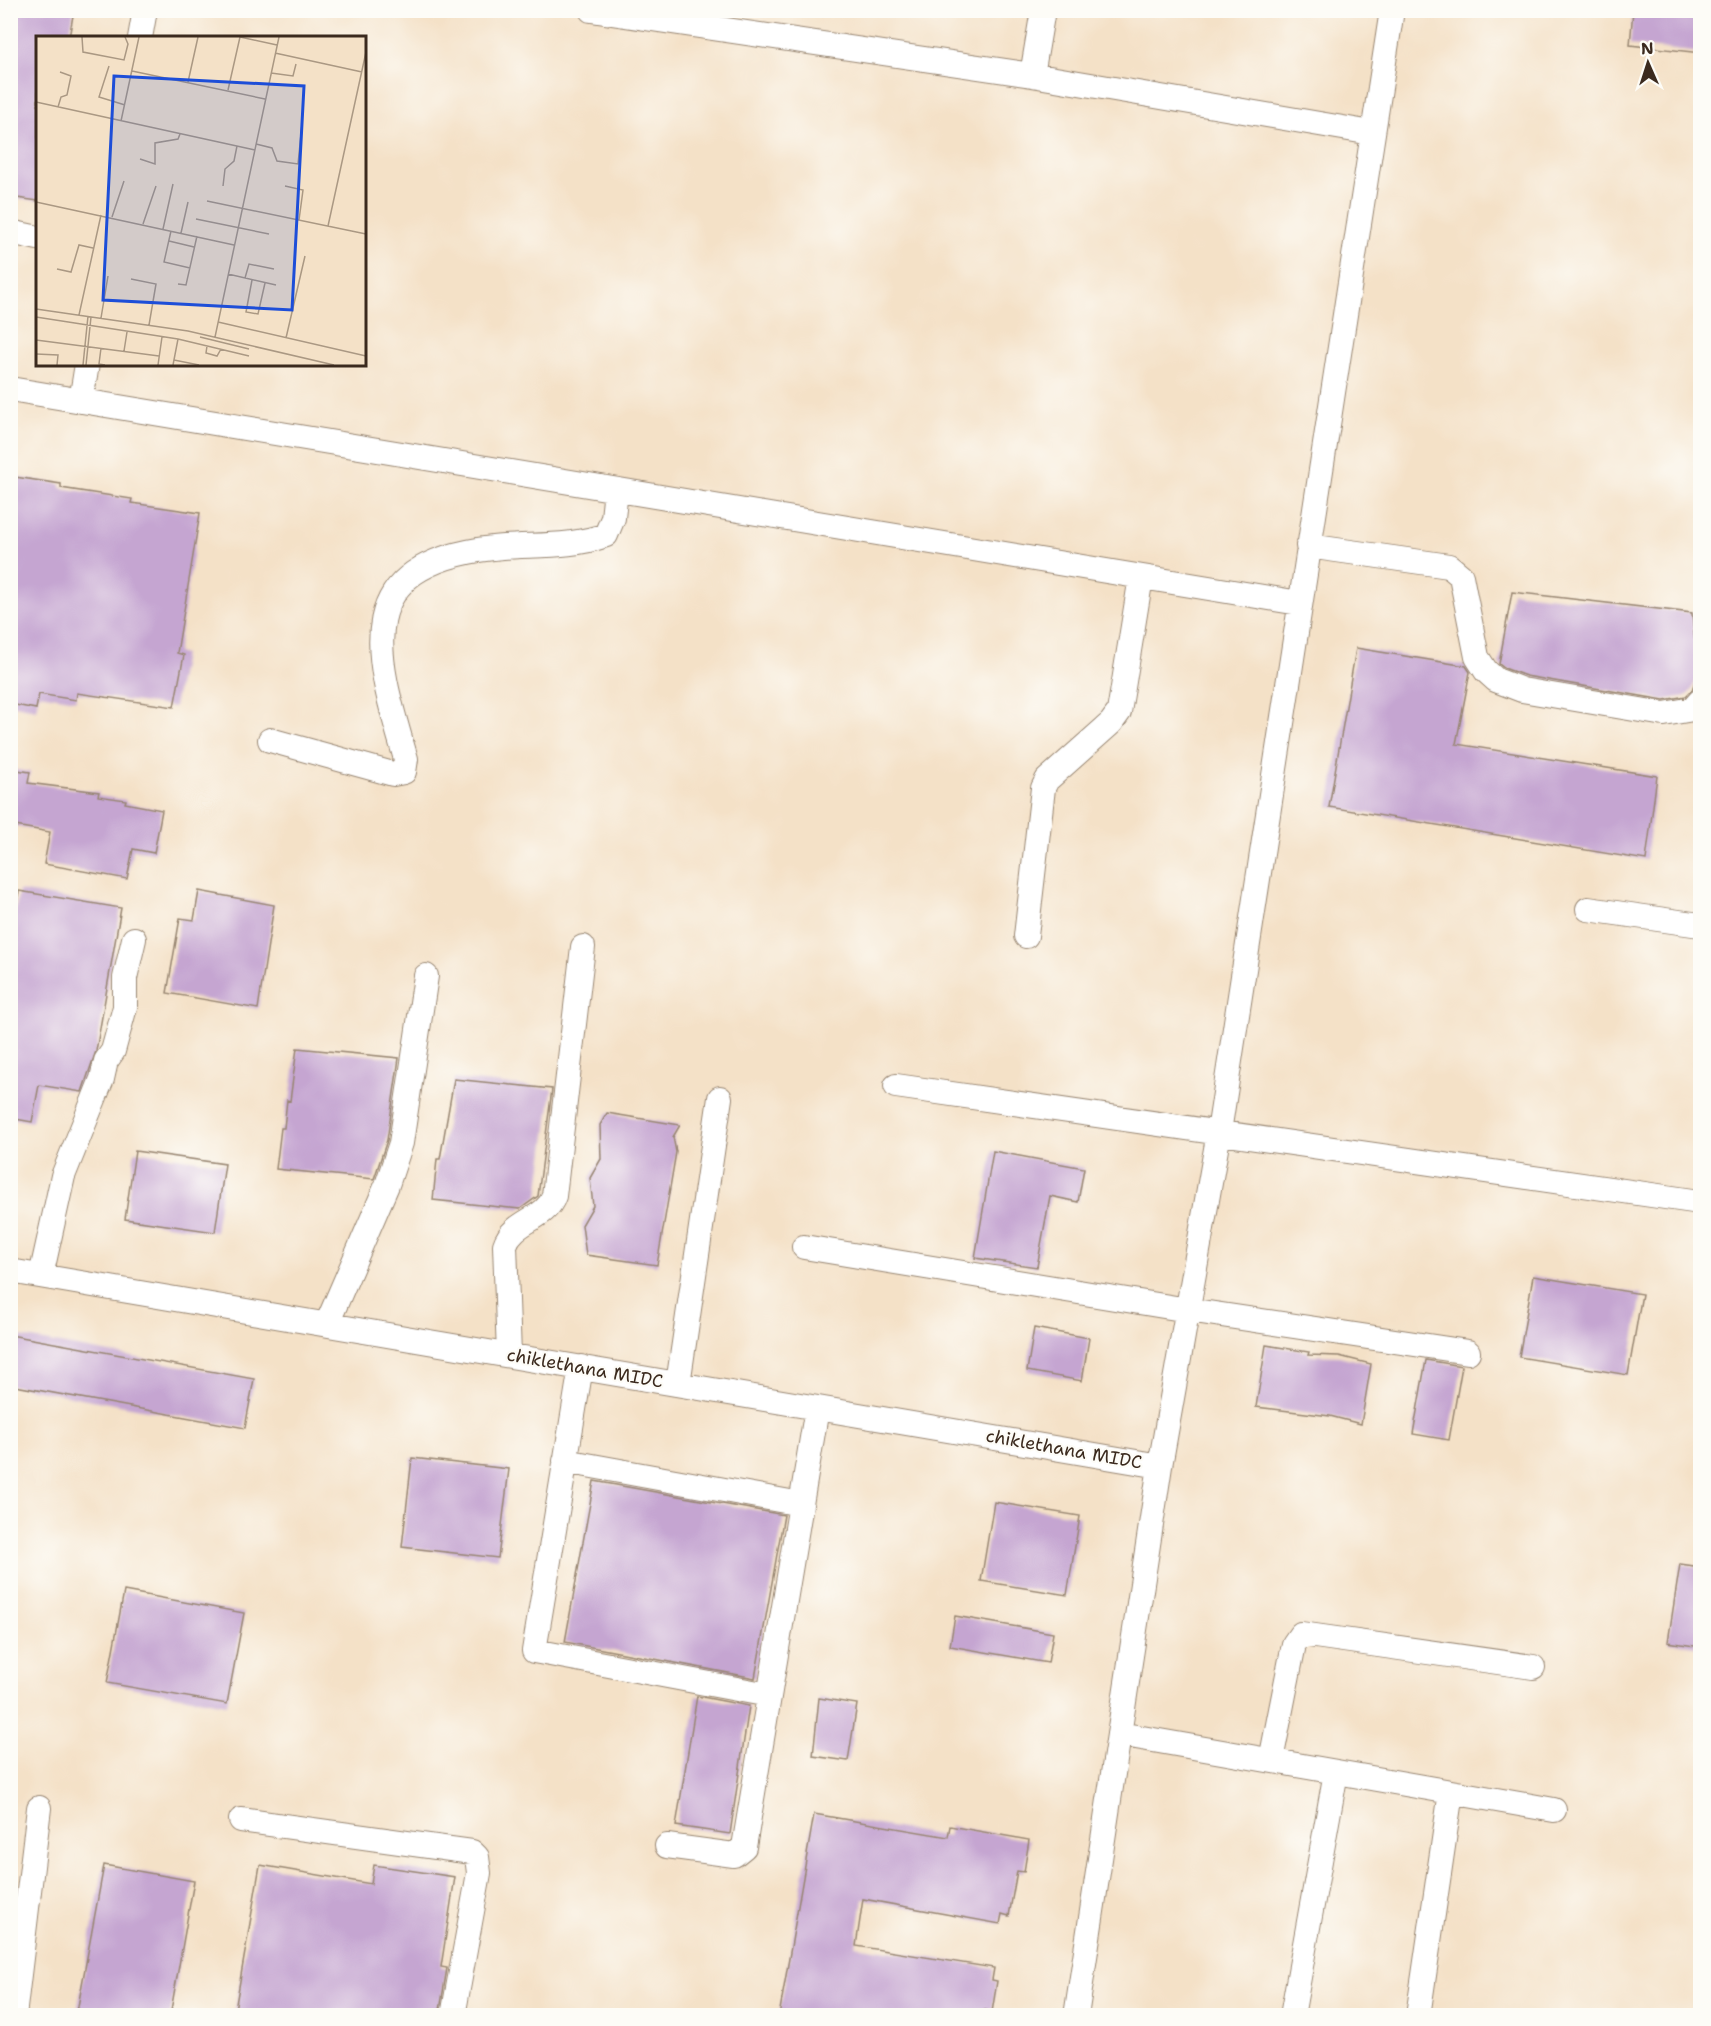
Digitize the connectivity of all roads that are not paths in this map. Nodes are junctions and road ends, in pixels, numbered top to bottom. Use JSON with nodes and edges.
{"nodes":[{"id":1,"x":145,"y":10,"type":"edge"},
{"id":2,"x":591,"y":10,"type":"edge"},
{"id":3,"x":1042,"y":10,"type":"edge"},
{"id":4,"x":1392,"y":10,"type":"edge"},
{"id":5,"x":670,"y":16,"type":"edge"},
{"id":6,"x":140,"y":36,"type":"edge"},
{"id":7,"x":1032,"y":75,"type":"junction"},
{"id":8,"x":1372,"y":133,"type":"junction"},
{"id":9,"x":10,"y":232,"type":"edge"},
{"id":10,"x":36,"y":238,"type":"edge"},
{"id":11,"x":87,"y":366,"type":"edge"},
{"id":12,"x":10,"y":389,"type":"edge"},
{"id":13,"x":81,"y":401,"type":"junction"},
{"id":14,"x":616,"y":490,"type":"junction"},
{"id":15,"x":1308,"y":546,"type":"junction"},
{"id":16,"x":1141,"y":577,"type":"junction"},
{"id":17,"x":1299,"y":603,"type":"junction"},
{"id":18,"x":1701,"y":701,"type":"edge"},
{"id":19,"x":270,"y":740,"type":"dead end"},
{"id":20,"x":1588,"y":909,"type":"dead end"},
{"id":21,"x":1701,"y":925,"type":"edge"},
{"id":22,"x":1026,"y":936,"type":"dead end"},
{"id":23,"x":134,"y":939,"type":"dead end"},
{"id":24,"x":583,"y":946,"type":"dead end"},
{"id":25,"x":426,"y":976,"type":"dead end"},
{"id":26,"x":896,"y":1086,"type":"dead end"},
{"id":27,"x":720,"y":1098,"type":"dead end"},
{"id":28,"x":1219,"y":1132,"type":"junction"},
{"id":29,"x":1701,"y":1202,"type":"edge"},
{"id":30,"x":804,"y":1247,"type":"dead end"},
{"id":31,"x":10,"y":1271,"type":"edge"},
{"id":32,"x":41,"y":1276,"type":"junction"},
{"id":33,"x":1188,"y":1310,"type":"junction"},
{"id":34,"x":327,"y":1324,"type":"junction"},
{"id":35,"x":1468,"y":1352,"type":"dead end"},
{"id":36,"x":509,"y":1355,"type":"junction"},
{"id":37,"x":581,"y":1367,"type":"junction"},
{"id":38,"x":678,"y":1384,"type":"junction"},
{"id":39,"x":817,"y":1408,"type":"junction"},
{"id":40,"x":565,"y":1461,"type":"junction"},
{"id":41,"x":1160,"y":1466,"type":"junction"},
{"id":42,"x":801,"y":1504,"type":"junction"},
{"id":43,"x":1533,"y":1667,"type":"dead end"},
{"id":44,"x":769,"y":1695,"type":"junction"},
{"id":45,"x":1119,"y":1734,"type":"junction"},
{"id":46,"x":1270,"y":1760,"type":"junction"},
{"id":47,"x":1336,"y":1772,"type":"junction"},
{"id":48,"x":1451,"y":1792,"type":"junction"},
{"id":49,"x":39,"y":1808,"type":"dead end"},
{"id":50,"x":1554,"y":1810,"type":"dead end"},
{"id":51,"x":241,"y":1820,"type":"dead end"},
{"id":52,"x":667,"y":1846,"type":"dead end"},
{"id":53,"x":14,"y":2016,"type":"edge"},
{"id":54,"x":453,"y":2016,"type":"edge"},
{"id":55,"x":1076,"y":2016,"type":"edge"},
{"id":56,"x":1292,"y":2016,"type":"edge"},
{"id":57,"x":1418,"y":2016,"type":"edge"}],
"edges":[{"from":1,"to":6,"type":"street"},
{"from":2,"to":5,"type":"street"},
{"from":3,"to":7,"type":"street"},
{"from":4,"to":8,"type":"street"},
{"from":5,"to":7,"type":"street"},
{"from":7,"to":8,"type":"street"},
{"from":8,"to":15,"type":"street"},
{"from":9,"to":10,"type":"street"},
{"from":11,"to":13,"type":"street"},
{"from":12,"to":13,"type":"street"},
{"from":13,"to":14,"type":"street"},
{"from":14,"to":16,"type":"street"},
{"from":14,"to":19,"type":"street"},
{"from":15,"to":17,"type":"street"},
{"from":15,"to":18,"type":"street"},
{"from":16,"to":17,"type":"street"},
{"from":16,"to":22,"type":"street"},
{"from":17,"to":28,"type":"street"},
{"from":20,"to":21,"type":"street"},
{"from":23,"to":32,"type":"street"},
{"from":24,"to":36,"type":"street"},
{"from":25,"to":34,"type":"street"},
{"from":26,"to":28,"type":"street"},
{"from":27,"to":38,"type":"street"},
{"from":28,"to":29,"type":"street"},
{"from":28,"to":33,"type":"street"},
{"from":30,"to":33,"type":"street"},
{"from":31,"to":32,"type":"street","name":"chiklethana MIDC"},
{"from":32,"to":34,"type":"street","name":"chiklethana MIDC"},
{"from":33,"to":35,"type":"street"},
{"from":33,"to":41,"type":"street"},
{"from":34,"to":36,"type":"street","name":"chiklethana MIDC"},
{"from":36,"to":37,"type":"street","name":"chiklethana MIDC"},
{"from":37,"to":38,"type":"street","name":"chiklethana MIDC"},
{"from":37,"to":40,"type":"street"},
{"from":38,"to":39,"type":"street","name":"chiklethana MIDC"},
{"from":39,"to":41,"type":"street","name":"chiklethana MIDC"},
{"from":39,"to":42,"type":"street"},
{"from":40,"to":42,"type":"street"},
{"from":40,"to":44,"type":"street"},
{"from":41,"to":45,"type":"street"},
{"from":42,"to":44,"type":"street"},
{"from":43,"to":46,"type":"street"},
{"from":44,"to":52,"type":"street"},
{"from":45,"to":46,"type":"street"},
{"from":45,"to":55,"type":"street"},
{"from":46,"to":47,"type":"street"},
{"from":47,"to":48,"type":"street"},
{"from":47,"to":56,"type":"street"},
{"from":48,"to":50,"type":"street"},
{"from":48,"to":57,"type":"street"},
{"from":49,"to":53,"type":"street"},
{"from":51,"to":54,"type":"street"}]}
